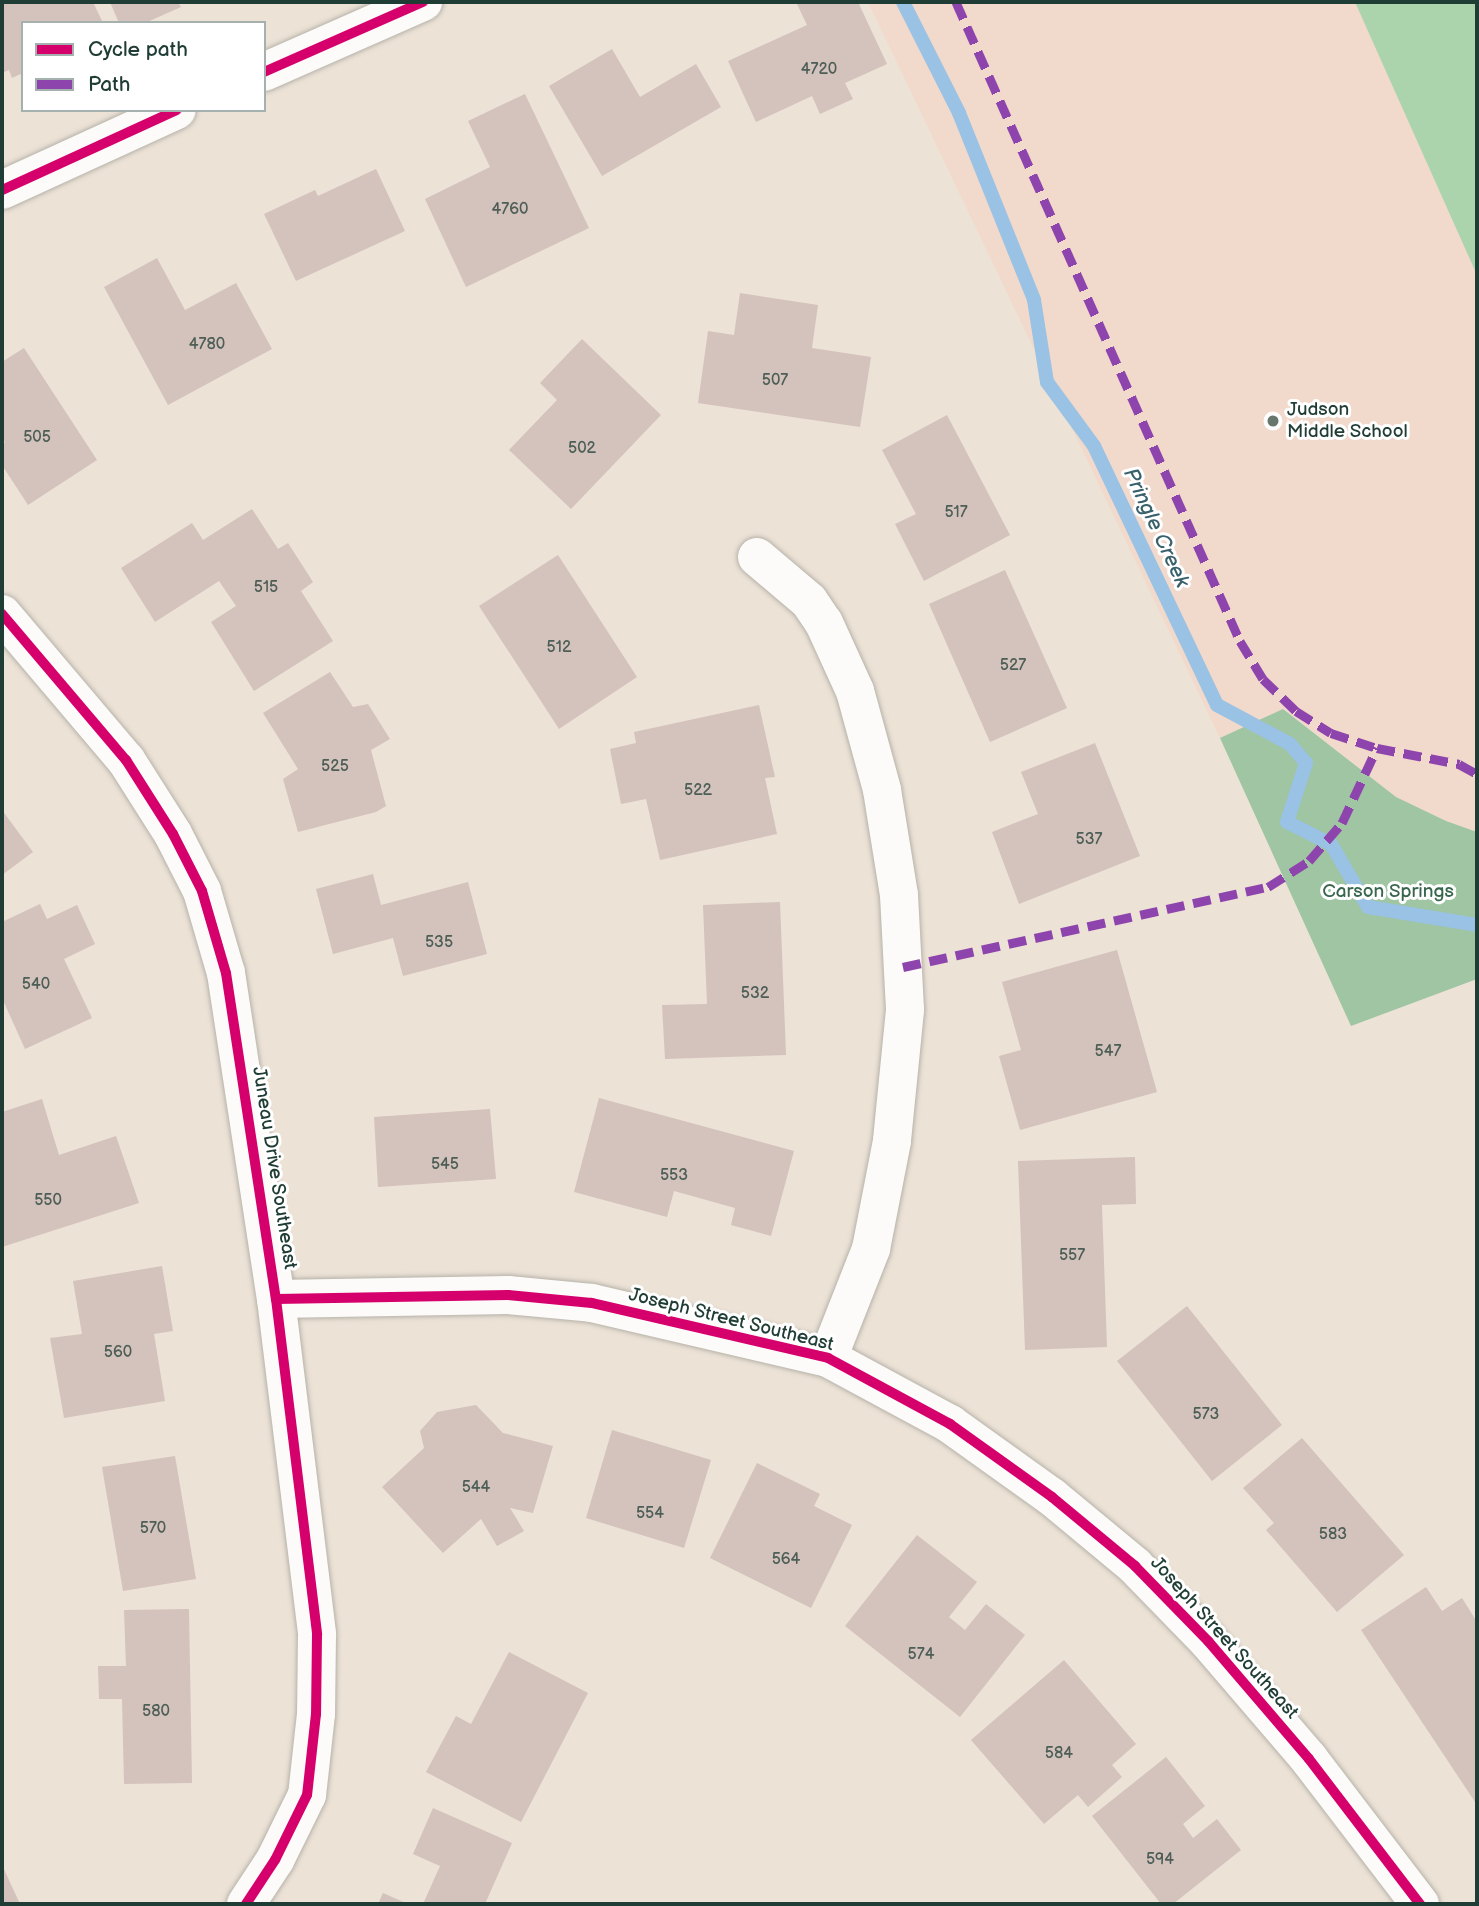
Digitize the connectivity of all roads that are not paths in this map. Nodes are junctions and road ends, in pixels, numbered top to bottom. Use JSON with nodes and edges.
{"nodes":[{"id":1,"x":423,"y":2,"type":"edge"},
{"id":2,"x":266,"y":71,"type":"edge"},
{"id":3,"x":173,"y":112,"type":"edge"},
{"id":4,"x":2,"y":190,"type":"edge"},
{"id":5,"x":757,"y":557,"type":"dead end"},
{"id":6,"x":2,"y":614,"type":"edge"},
{"id":7,"x":276,"y":1299,"type":"junction"},
{"id":8,"x":828,"y":1358,"type":"junction"},
{"id":9,"x":246,"y":1904,"type":"edge"},
{"id":10,"x":1420,"y":1904,"type":"edge"}],
"edges":[{"from":1,"to":2,"type":"street"},
{"from":3,"to":4,"type":"street"},
{"from":5,"to":8,"type":"street"},
{"from":6,"to":7,"type":"street","name":"Juneau Drive Southeast"},
{"from":7,"to":8,"type":"street","name":"Joseph Street Southeast"},
{"from":7,"to":9,"type":"street","name":"Juneau Drive Southeast"},
{"from":8,"to":10,"type":"street","name":"Joseph Street Southeast"}]}
